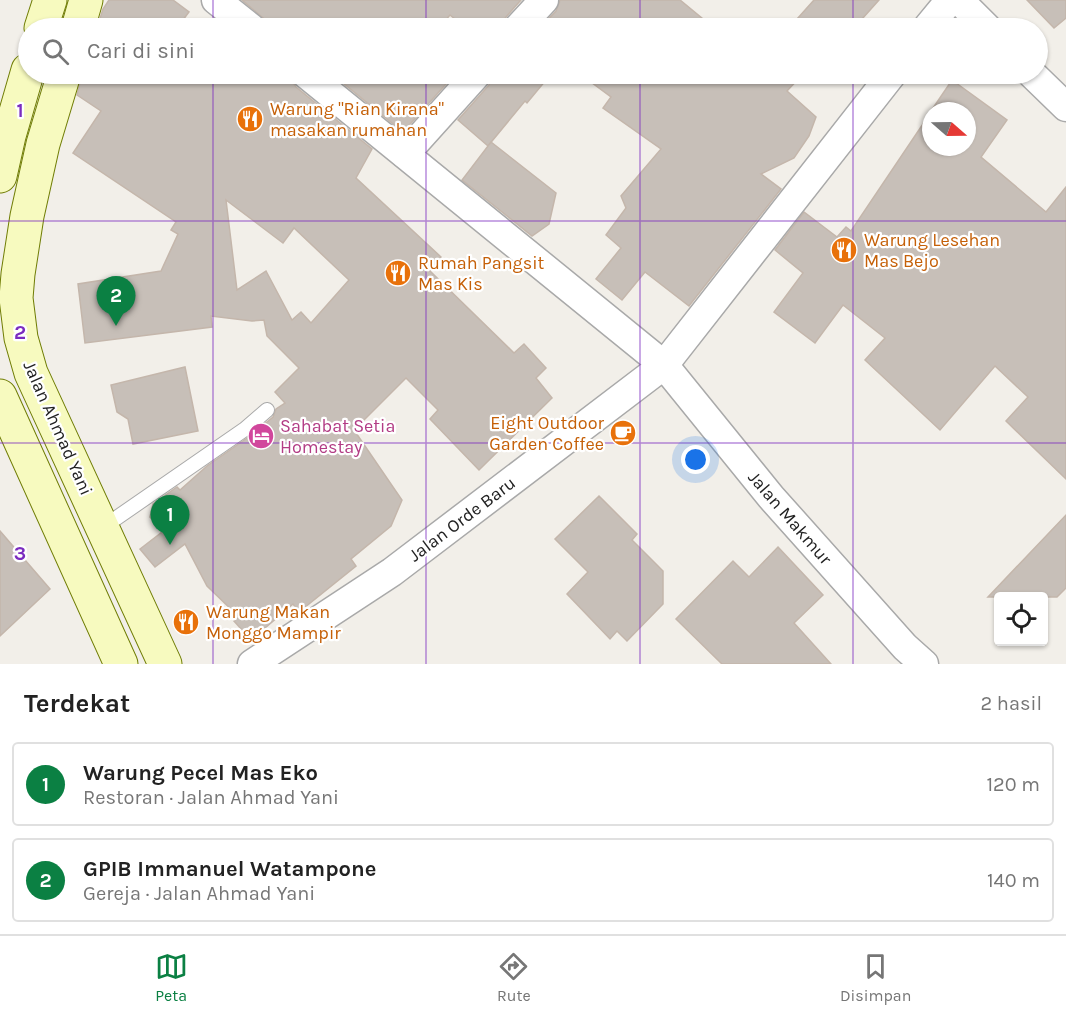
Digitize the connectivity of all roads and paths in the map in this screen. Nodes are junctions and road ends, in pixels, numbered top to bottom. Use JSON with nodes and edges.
{"nodes":[{"id":1,"x":50,"y":0,"type":"edge"},
{"id":2,"x":86,"y":0,"type":"edge"},
{"id":3,"x":216,"y":0,"type":"edge"},
{"id":4,"x":544,"y":0,"type":"edge"},
{"id":5,"x":950,"y":0,"type":"edge"},
{"id":6,"x":959,"y":0,"type":"edge"},
{"id":7,"x":44,"y":18,"type":"edge"},
{"id":8,"x":81,"y":18,"type":"edge"},
{"id":9,"x":238,"y":18,"type":"edge"},
{"id":10,"x":527,"y":18,"type":"edge"},
{"id":11,"x":935,"y":18,"type":"edge"},
{"id":12,"x":977,"y":18,"type":"edge"},
{"id":13,"x":24,"y":84,"type":"edge"},
{"id":14,"x":61,"y":84,"type":"edge"},
{"id":15,"x":318,"y":84,"type":"edge"},
{"id":16,"x":468,"y":84,"type":"edge"},
{"id":17,"x":884,"y":84,"type":"edge"},
{"id":18,"x":1042,"y":84,"type":"edge"},
{"id":19,"x":1066,"y":108,"type":"edge"},
{"id":20,"x":405,"y":154,"type":"junction"},
{"id":21,"x":0,"y":176,"type":"edge"},
{"id":22,"x":8,"y":301,"type":"edge"},
{"id":23,"x":11,"y":342,"type":"edge"},
{"id":24,"x":664,"y":365,"type":"junction"},
{"id":25,"x":0,"y":396,"type":"edge"},
{"id":26,"x":267,"y":410,"type":"dead end"},
{"id":27,"x":102,"y":528,"type":"junction"},
{"id":28,"x":121,"y":664,"type":"edge"},
{"id":29,"x":165,"y":664,"type":"edge"},
{"id":30,"x":252,"y":664,"type":"edge"},
{"id":31,"x":924,"y":664,"type":"edge"}],
"edges":[{"from":1,"to":7,"type":"main road"},
{"from":2,"to":8,"type":"main road"},
{"from":3,"to":9,"type":"street"},
{"from":4,"to":10,"type":"street"},
{"from":5,"to":11,"type":"street"},
{"from":6,"to":12,"type":"street"},
{"from":13,"to":21,"type":"main road"},
{"from":14,"to":22,"type":"main road","name":"Jalan Ahmad Yani"},
{"from":15,"to":20,"type":"street","name":"Jalan Makmur"},
{"from":16,"to":20,"type":"street"},
{"from":17,"to":24,"type":"street","name":"Jalan Orde Baru"},
{"from":18,"to":19,"type":"street"},
{"from":20,"to":24,"type":"street","name":"Jalan Makmur"},
{"from":22,"to":23,"type":"main road","name":"Jalan Ahmad Yani"},
{"from":23,"to":27,"type":"main road","name":"Jalan Ahmad Yani"},
{"from":24,"to":30,"type":"street","name":"Jalan Orde Baru"},
{"from":24,"to":31,"type":"street","name":"Jalan Makmur"},
{"from":25,"to":28,"type":"main road"},
{"from":26,"to":27,"type":"lane"},
{"from":27,"to":29,"type":"main road","name":"Jalan Ahmad Yani"}]}
